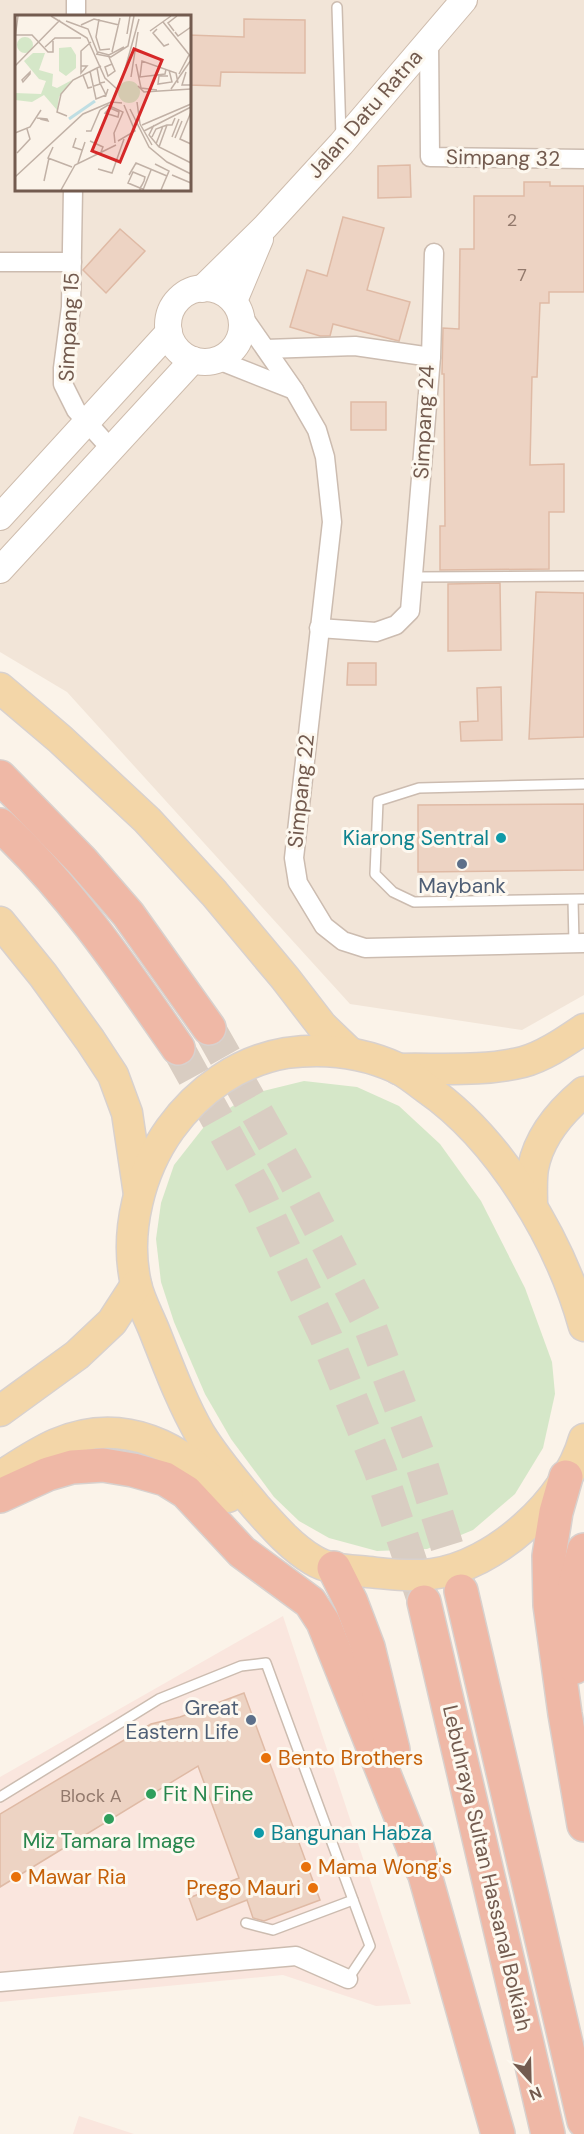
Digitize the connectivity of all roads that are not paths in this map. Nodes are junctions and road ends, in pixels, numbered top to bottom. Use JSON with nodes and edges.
{"nodes":[{"id":1,"x":464,"y":0,"type":"edge"},
{"id":2,"x":337,"y":8,"type":"dead end"},
{"id":3,"x":429,"y":40,"type":"junction"},
{"id":4,"x":341,"y":144,"type":"junction"},
{"id":5,"x":584,"y":159,"type":"edge"},
{"id":6,"x":73,"y":190,"type":"edge"},
{"id":7,"x":265,"y":227,"type":"junction"},
{"id":8,"x":434,"y":253,"type":"dead end"},
{"id":9,"x":0,"y":262,"type":"edge"},
{"id":10,"x":72,"y":262,"type":"junction"},
{"id":11,"x":202,"y":289,"type":"junction"},
{"id":12,"x":236,"y":306,"type":"junction"},
{"id":13,"x":169,"y":333,"type":"junction"},
{"id":14,"x":266,"y":349,"type":"junction"},
{"id":15,"x":431,"y":357,"type":"junction"},
{"id":16,"x":205,"y":360,"type":"junction"},
{"id":17,"x":294,"y":390,"type":"junction"},
{"id":18,"x":87,"y":424,"type":"junction"},
{"id":19,"x":111,"y":449,"type":"junction"},
{"id":20,"x":0,"y":517,"type":"edge"},
{"id":21,"x":0,"y":570,"type":"edge"},
{"id":22,"x":584,"y":576,"type":"edge"},
{"id":23,"x":415,"y":577,"type":"junction"},
{"id":24,"x":319,"y":628,"type":"junction"},
{"id":25,"x":0,"y":688,"type":"edge"},
{"id":26,"x":0,"y":777,"type":"edge"},
{"id":27,"x":584,"y":784,"type":"edge"},
{"id":28,"x":0,"y":825,"type":"edge"},
{"id":29,"x":584,"y":899,"type":"edge"},
{"id":30,"x":573,"y":900,"type":"junction"},
{"id":31,"x":0,"y":922,"type":"edge"},
{"id":32,"x":579,"y":943,"type":"edge"},
{"id":33,"x":209,"y":1028,"type":"tunnel mouth"},
{"id":34,"x":584,"y":1029,"type":"edge"},
{"id":35,"x":178,"y":1048,"type":"tunnel mouth"},
{"id":36,"x":350,"y":1053,"type":"junction"},
{"id":37,"x":398,"y":1069,"type":"junction"},
{"id":38,"x":584,"y":1092,"type":"edge"},
{"id":39,"x":139,"y":1194,"type":"junction"},
{"id":40,"x":532,"y":1206,"type":"junction"},
{"id":41,"x":575,"y":1282,"type":"edge"},
{"id":42,"x":136,"y":1284,"type":"junction"},
{"id":43,"x":584,"y":1326,"type":"edge"},
{"id":44,"x":0,"y":1411,"type":"edge"},
{"id":45,"x":584,"y":1439,"type":"edge"},
{"id":46,"x":0,"y":1477,"type":"edge"},
{"id":47,"x":566,"y":1477,"type":"junction"},
{"id":48,"x":0,"y":1496,"type":"edge"},
{"id":49,"x":584,"y":1550,"type":"edge"},
{"id":50,"x":325,"y":1565,"type":"junction"},
{"id":51,"x":461,"y":1591,"type":"tunnel mouth"},
{"id":52,"x":424,"y":1602,"type":"tunnel mouth"},
{"id":53,"x":575,"y":1771,"type":"junction"},
{"id":54,"x":0,"y":1797,"type":"edge"},
{"id":55,"x":584,"y":1825,"type":"edge"},
{"id":56,"x":422,"y":1869,"type":"junction"},
{"id":57,"x":353,"y":1900,"type":"junction"},
{"id":58,"x":246,"y":1923,"type":"dead end"},
{"id":59,"x":348,"y":1979,"type":"joint"},
{"id":60,"x":0,"y":1982,"type":"edge"},
{"id":61,"x":584,"y":2121,"type":"edge"},
{"id":62,"x":498,"y":2134,"type":"edge"},
{"id":63,"x":548,"y":2134,"type":"edge"}],
"edges":[{"from":1,"to":3,"type":"main road","name":"Jalan Datu Ratna"},
{"from":2,"to":4,"type":"lane"},
{"from":3,"to":4,"type":"main road","name":"Jalan Datu Ratna"},
{"from":3,"to":5,"type":"street","name":"Simpang 32"},
{"from":4,"to":7,"type":"main road","name":"Jalan Datu Ratna"},
{"from":6,"to":10,"type":"street","name":"Simpang 15"},
{"from":7,"to":11,"type":"main road","name":"Jalan Datu Ratna"},
{"from":7,"to":12,"type":"main road","name":"Jalan Datu Ratna"},
{"from":8,"to":15,"type":"street"},
{"from":9,"to":10,"type":"street"},
{"from":10,"to":18,"type":"street","name":"Simpang 15"},
{"from":11,"to":12,"type":"main road"},
{"from":11,"to":13,"type":"main road"},
{"from":12,"to":14,"type":"street","name":"Simpang 22"},
{"from":12,"to":16,"type":"main road"},
{"from":13,"to":16,"type":"main road"},
{"from":13,"to":18,"type":"main road"},
{"from":14,"to":15,"type":"street","name":"Simpang 24"},
{"from":14,"to":17,"type":"street","name":"Simpang 22"},
{"from":15,"to":23,"type":"street","name":"Simpang 24"},
{"from":16,"to":17,"type":"street"},
{"from":16,"to":19,"type":"main road"},
{"from":17,"to":24,"type":"street","name":"Simpang 22"},
{"from":18,"to":19,"type":"street","name":"Simpang 15"},
{"from":18,"to":20,"type":"main road"},
{"from":19,"to":21,"type":"main road"},
{"from":22,"to":23,"type":"lane"},
{"from":23,"to":24,"type":"street","name":"Simpang 24"},
{"from":24,"to":32,"type":"street","name":"Simpang 22"},
{"from":25,"to":36,"type":"main road"},
{"from":26,"to":33,"type":"highway"},
{"from":27,"to":30,"type":"lane"},
{"from":28,"to":35,"type":"highway"},
{"from":29,"to":30,"type":"lane"},
{"from":30,"to":32,"type":"lane"},
{"from":31,"to":39,"type":"main road"},
{"from":34,"to":37,"type":"main road"},
{"from":36,"to":37,"type":"main road"},
{"from":36,"to":39,"type":"main road"},
{"from":37,"to":40,"type":"main road"},
{"from":38,"to":40,"type":"main road"},
{"from":39,"to":42,"type":"main road"},
{"from":40,"to":41,"type":"main road"},
{"from":41,"to":43,"type":"main road"},
{"from":42,"to":44,"type":"main road"},
{"from":42,"to":50,"type":"main road"},
{"from":45,"to":47,"type":"main road"},
{"from":46,"to":50,"type":"main road"},
{"from":47,"to":50,"type":"main road"},
{"from":47,"to":53,"type":"highway"},
{"from":48,"to":56,"type":"highway"},
{"from":49,"to":53,"type":"highway"},
{"from":50,"to":56,"type":"highway"},
{"from":51,"to":61,"type":"highway","name":"Lebuhraya Sultan Hassanal Bolkiah"},
{"from":52,"to":63,"type":"highway","name":"Lebuhraya Sultan Hassanal Bolkiah"},
{"from":53,"to":55,"type":"highway"},
{"from":54,"to":57,"type":"lane"},
{"from":56,"to":62,"type":"highway"},
{"from":57,"to":58,"type":"lane"},
{"from":57,"to":59,"type":"lane"},
{"from":59,"to":60,"type":"street"}]}
